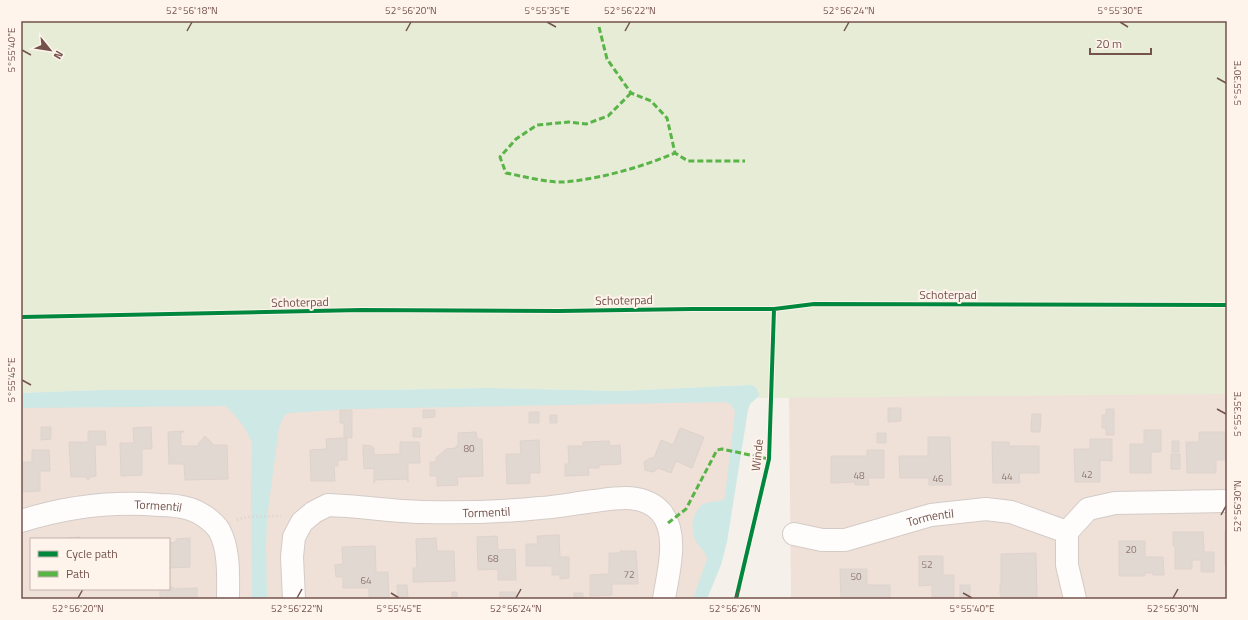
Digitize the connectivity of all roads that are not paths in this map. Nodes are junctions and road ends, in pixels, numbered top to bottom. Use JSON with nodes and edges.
{"nodes":[{"id":1,"x":1227,"y":501,"type":"edge"},
{"id":2,"x":21,"y":521,"type":"edge"},
{"id":3,"x":1067,"y":532,"type":"junction"},
{"id":4,"x":794,"y":534,"type":"dead end"},
{"id":5,"x":228,"y":599,"type":"edge"},
{"id":6,"x":294,"y":599,"type":"edge"},
{"id":7,"x":664,"y":599,"type":"edge"},
{"id":8,"x":1075,"y":599,"type":"edge"}],
"edges":[{"from":1,"to":3,"type":"street"},
{"from":2,"to":5,"type":"street","name":"Tormentil"},
{"from":3,"to":4,"type":"street","name":"Tormentil"},
{"from":3,"to":8,"type":"street"},
{"from":6,"to":7,"type":"street","name":"Tormentil"}]}
